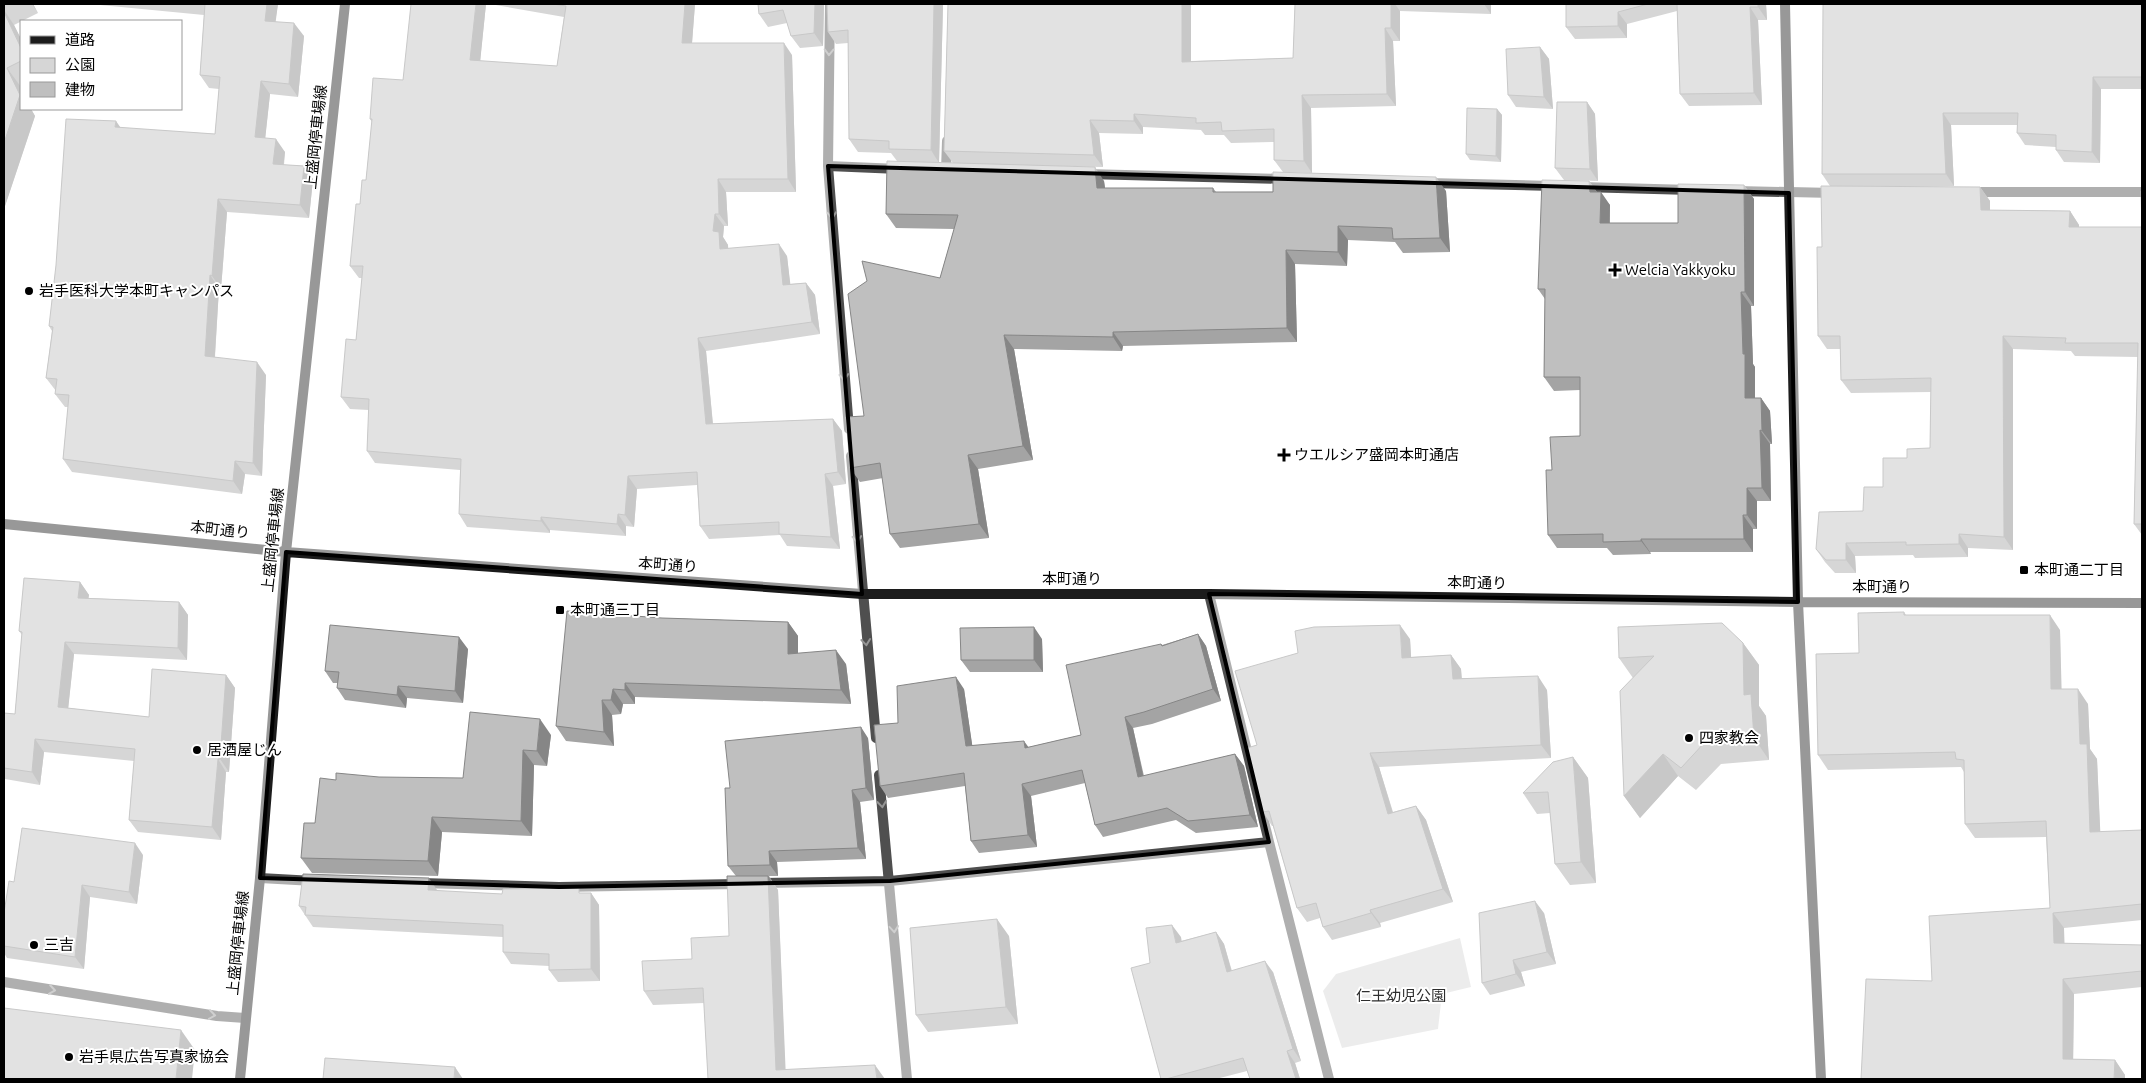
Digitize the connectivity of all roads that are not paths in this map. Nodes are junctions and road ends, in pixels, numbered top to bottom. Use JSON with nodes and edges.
{"nodes":[{"id":1,"x":345,"y":4,"type":"edge"},
{"id":2,"x":830,"y":4,"type":"edge"},
{"id":3,"x":1786,"y":4,"type":"edge"},
{"id":4,"x":947,"y":131,"type":"edge"},
{"id":5,"x":828,"y":166,"type":"junction"},
{"id":6,"x":907,"y":169,"type":"edge"},
{"id":7,"x":946,"y":170,"type":"edge"},
{"id":8,"x":1075,"y":174,"type":"edge"},
{"id":9,"x":1294,"y":180,"type":"edge"},
{"id":10,"x":1412,"y":183,"type":"edge"},
{"id":11,"x":1700,"y":190,"type":"edge"},
{"id":12,"x":1730,"y":191,"type":"edge"},
{"id":13,"x":1956,"y":192,"type":"edge"},
{"id":14,"x":2142,"y":192,"type":"edge"},
{"id":15,"x":1789,"y":193,"type":"junction"},
{"id":16,"x":1848,"y":193,"type":"edge"},
{"id":17,"x":4,"y":524,"type":"edge"},
{"id":18,"x":286,"y":552,"type":"junction"},
{"id":19,"x":862,"y":594,"type":"junction"},
{"id":20,"x":1209,"y":594,"type":"junction"},
{"id":21,"x":1798,"y":602,"type":"junction"},
{"id":22,"x":2142,"y":603,"type":"edge"},
{"id":23,"x":1269,"y":842,"type":"junction"},
{"id":24,"x":260,"y":878,"type":"junction"},
{"id":25,"x":320,"y":881,"type":"edge"},
{"id":26,"x":890,"y":881,"type":"junction"},
{"id":27,"x":409,"y":883,"type":"edge"},
{"id":28,"x":4,"y":982,"type":"edge"},
{"id":29,"x":245,"y":1018,"type":"junction"},
{"id":30,"x":240,"y":1079,"type":"edge"},
{"id":31,"x":907,"y":1079,"type":"edge"},
{"id":32,"x":1330,"y":1079,"type":"edge"},
{"id":33,"x":1821,"y":1079,"type":"edge"}],
"edges":[{"from":1,"to":18,"type":"street","name":"上盛岡停車場線"},
{"from":2,"to":5,"type":"street","one_way":true},
{"from":3,"to":15,"type":"street"},
{"from":4,"to":7,"type":"street"},
{"from":5,"to":6,"type":"street"},
{"from":5,"to":19,"type":"street","one_way":true},
{"from":8,"to":9,"type":"street"},
{"from":10,"to":11,"type":"street"},
{"from":12,"to":15,"type":"street"},
{"from":13,"to":14,"type":"street"},
{"from":15,"to":16,"type":"street"},
{"from":15,"to":21,"type":"street"},
{"from":17,"to":18,"type":"street","name":"本町通り"},
{"from":18,"to":19,"type":"street","name":"本町通り"},
{"from":18,"to":24,"type":"street","name":"上盛岡停車場線"},
{"from":19,"to":20,"type":"street","name":"本町通り"},
{"from":19,"to":26,"type":"street","one_way":true},
{"from":20,"to":21,"type":"street","name":"本町通り"},
{"from":20,"to":23,"type":"street"},
{"from":21,"to":22,"type":"street","name":"本町通り"},
{"from":21,"to":33,"type":"street"},
{"from":23,"to":26,"type":"street"},
{"from":23,"to":32,"type":"street"},
{"from":24,"to":25,"type":"street"},
{"from":24,"to":29,"type":"street","name":"上盛岡停車場線"},
{"from":26,"to":27,"type":"street"},
{"from":26,"to":31,"type":"street","one_way":true},
{"from":28,"to":29,"type":"street","one_way":true},
{"from":29,"to":30,"type":"street","name":"上盛岡停車場線"}]}
